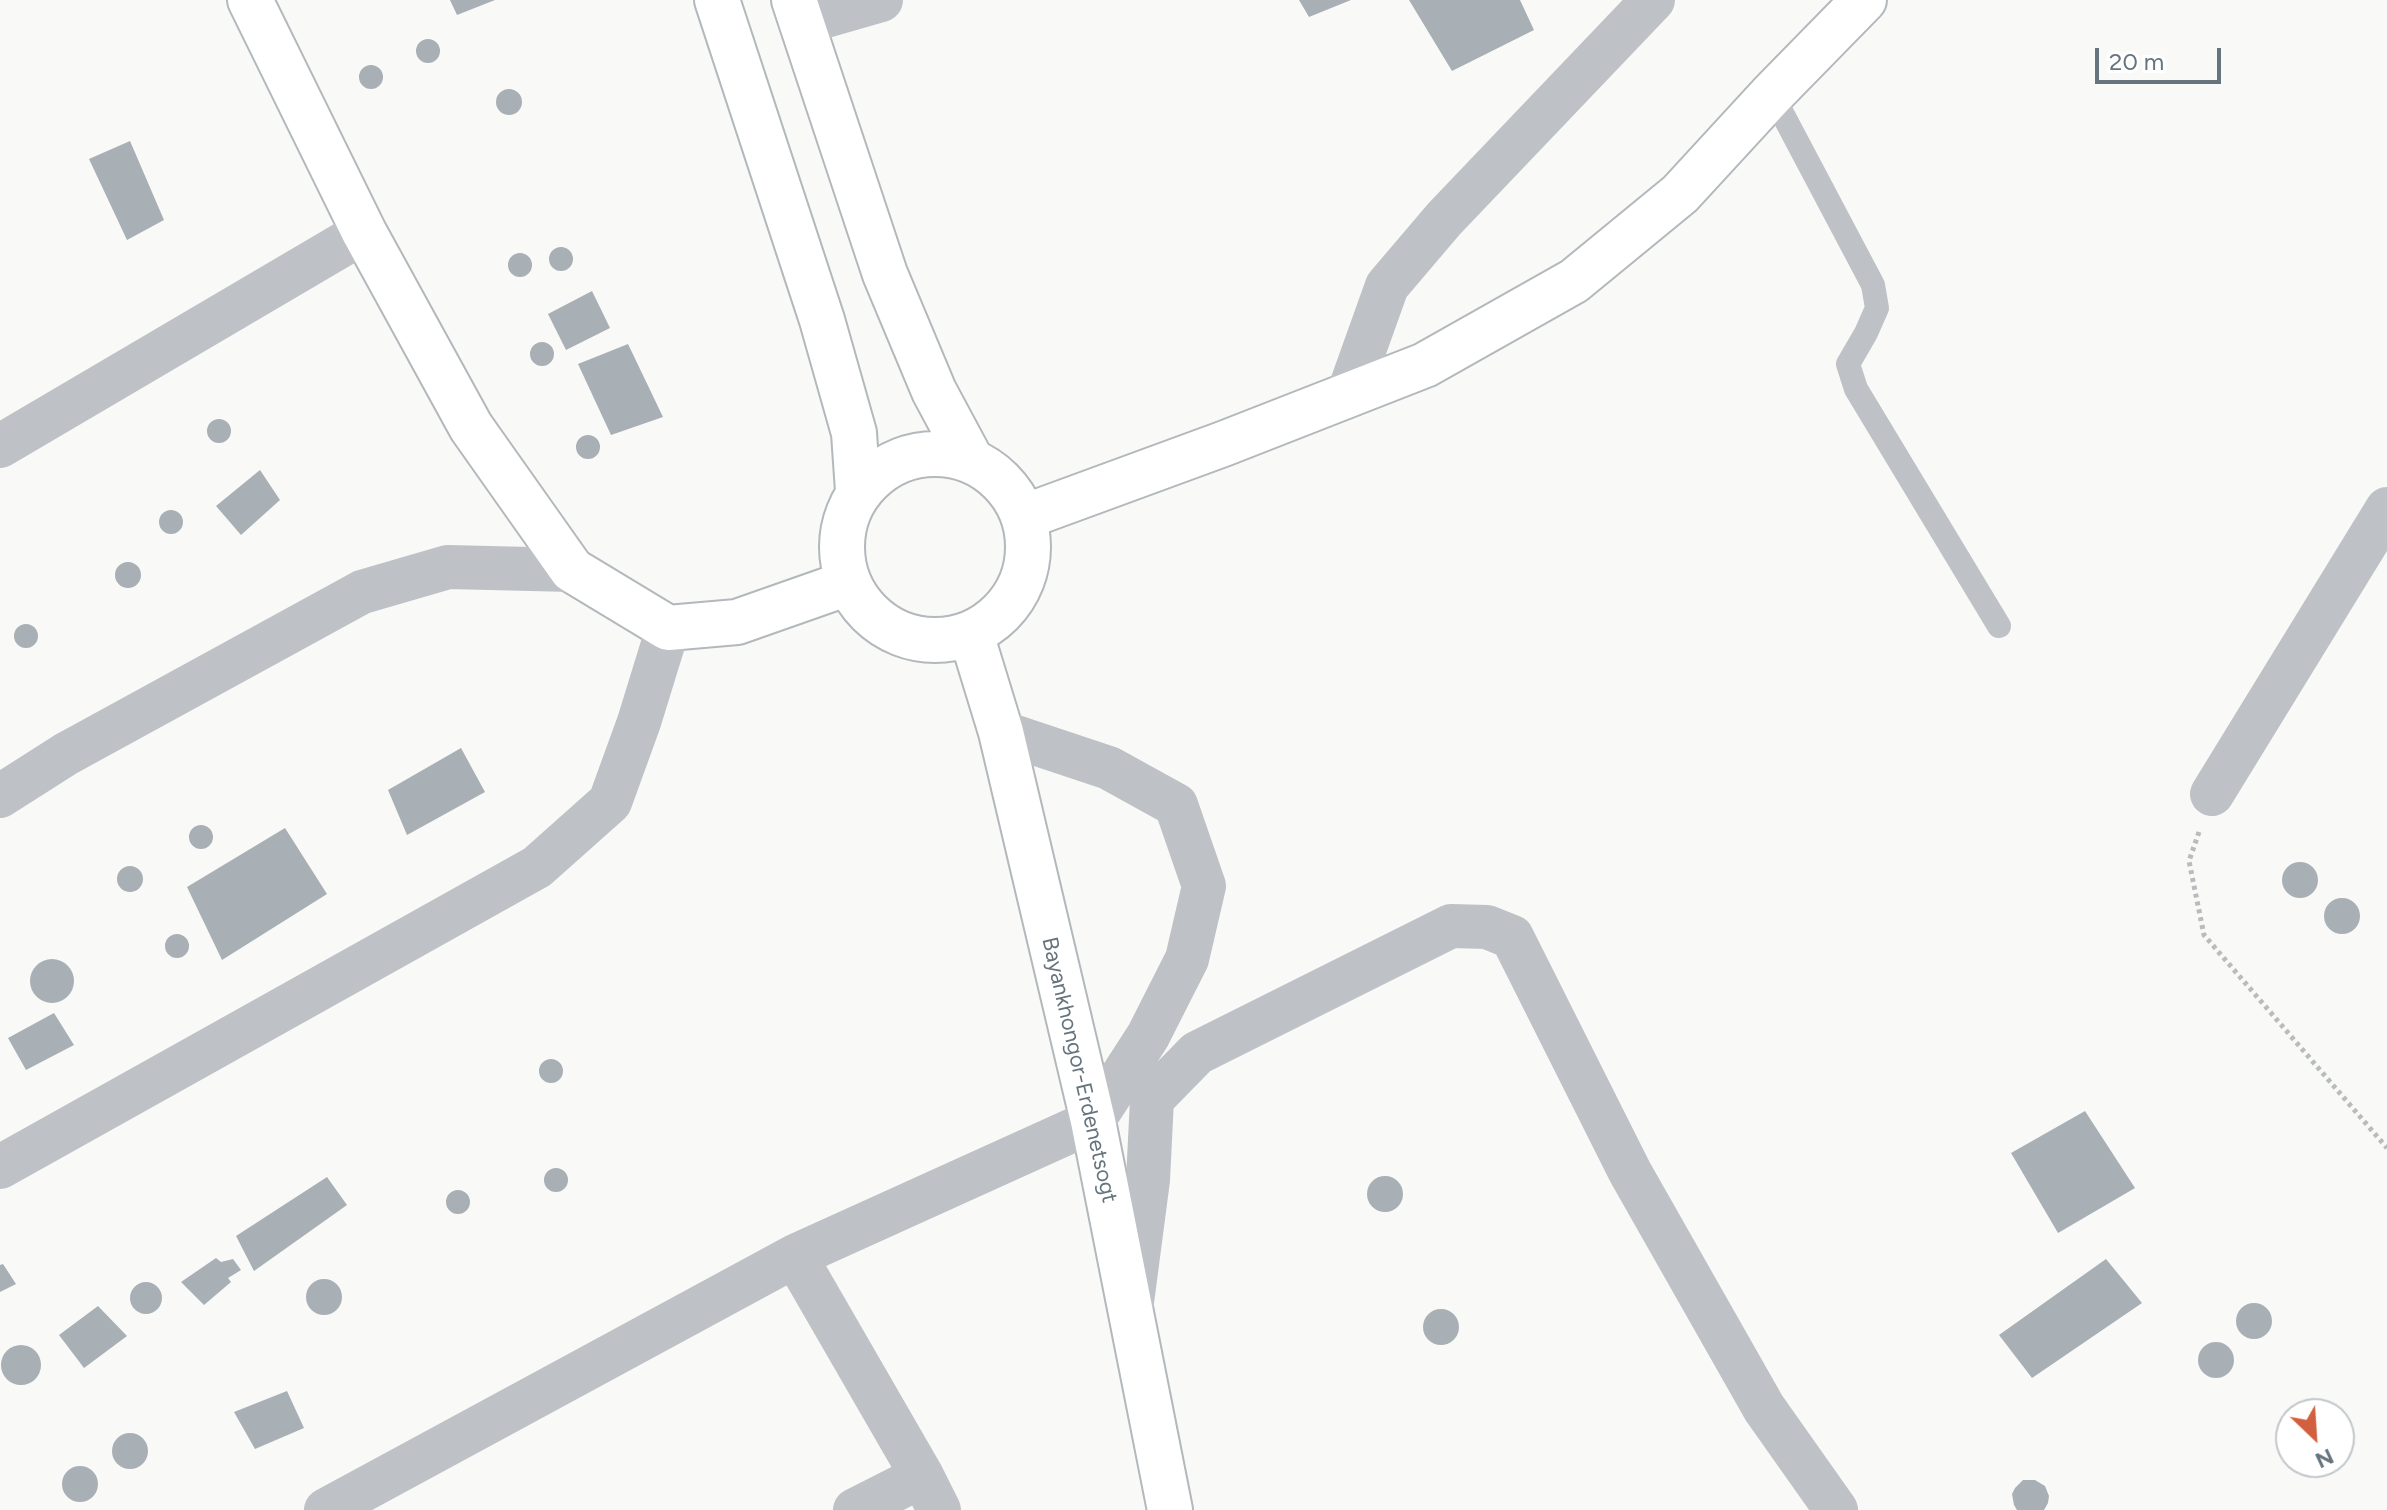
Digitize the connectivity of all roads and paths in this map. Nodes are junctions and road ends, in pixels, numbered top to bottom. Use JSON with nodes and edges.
{"nodes":[{"id":1,"x":250,"y":0,"type":"edge"},
{"id":2,"x":717,"y":0,"type":"edge"},
{"id":3,"x":881,"y":0,"type":"edge"},
{"id":4,"x":1653,"y":0,"type":"edge"},
{"id":5,"x":1864,"y":0,"type":"edge"},
{"id":6,"x":798,"y":11,"type":"edge"},
{"id":7,"x":1772,"y":94,"type":"junction"},
{"id":8,"x":364,"y":232,"type":"junction"},
{"id":9,"x":1348,"y":395,"type":"junction"},
{"id":10,"x":0,"y":446,"type":"edge"},
{"id":11,"x":971,"y":460,"type":"junction"},
{"id":12,"x":858,"y":491,"type":"junction"},
{"id":13,"x":2387,"y":509,"type":"edge"},
{"id":14,"x":1024,"y":517,"type":"junction"},
{"id":15,"x":572,"y":570,"type":"junction"},
{"id":16,"x":848,"y":583,"type":"junction"},
{"id":17,"x":1999,"y":626,"type":"dead end"},
{"id":18,"x":668,"y":628,"type":"junction"},
{"id":19,"x":971,"y":634,"type":"junction"},
{"id":20,"x":1001,"y":732,"type":"junction"},
{"id":21,"x":2212,"y":794,"type":"joint"},
{"id":22,"x":0,"y":796,"type":"edge"},
{"id":23,"x":1093,"y":1121,"type":"junction"},
{"id":24,"x":2387,"y":1148,"type":"edge"},
{"id":25,"x":0,"y":1167,"type":"edge"},
{"id":26,"x":795,"y":1256,"type":"junction"},
{"id":27,"x":1131,"y":1312,"type":"junction"},
{"id":28,"x":930,"y":1493,"type":"edge"},
{"id":29,"x":326,"y":1510,"type":"edge"},
{"id":30,"x":855,"y":1510,"type":"edge"},
{"id":31,"x":1170,"y":1510,"type":"edge"},
{"id":32,"x":1836,"y":1510,"type":"edge"}],
"edges":[{"from":1,"to":8,"type":"street"},
{"from":2,"to":12,"type":"street"},
{"from":3,"to":6,"type":"street"},
{"from":4,"to":9,"type":"street"},
{"from":5,"to":7,"type":"street"},
{"from":6,"to":11,"type":"street"},
{"from":7,"to":9,"type":"street"},
{"from":7,"to":17,"type":"lane"},
{"from":8,"to":10,"type":"street"},
{"from":8,"to":15,"type":"street"},
{"from":9,"to":14,"type":"street"},
{"from":11,"to":12,"type":"street"},
{"from":11,"to":14,"type":"street"},
{"from":12,"to":16,"type":"street"},
{"from":13,"to":21,"type":"street"},
{"from":14,"to":19,"type":"street"},
{"from":15,"to":18,"type":"street"},
{"from":15,"to":22,"type":"street"},
{"from":16,"to":18,"type":"street"},
{"from":16,"to":19,"type":"street"},
{"from":18,"to":25,"type":"street"},
{"from":19,"to":20,"type":"street","name":"Bayankhongor-Erdenetsogt"},
{"from":20,"to":23,"type":"street","name":"Bayankhongor-Erdenetsogt"},
{"from":20,"to":23,"type":"street"},
{"from":21,"to":24,"type":"path"},
{"from":23,"to":26,"type":"street"},
{"from":23,"to":27,"type":"street","name":"Bayankhongor-Erdenetsogt"},
{"from":26,"to":28,"type":"street"},
{"from":26,"to":29,"type":"street"},
{"from":27,"to":31,"type":"street","name":"Bayankhongor-Erdenetsogt"},
{"from":27,"to":32,"type":"street"},
{"from":28,"to":30,"type":"street"}]}
